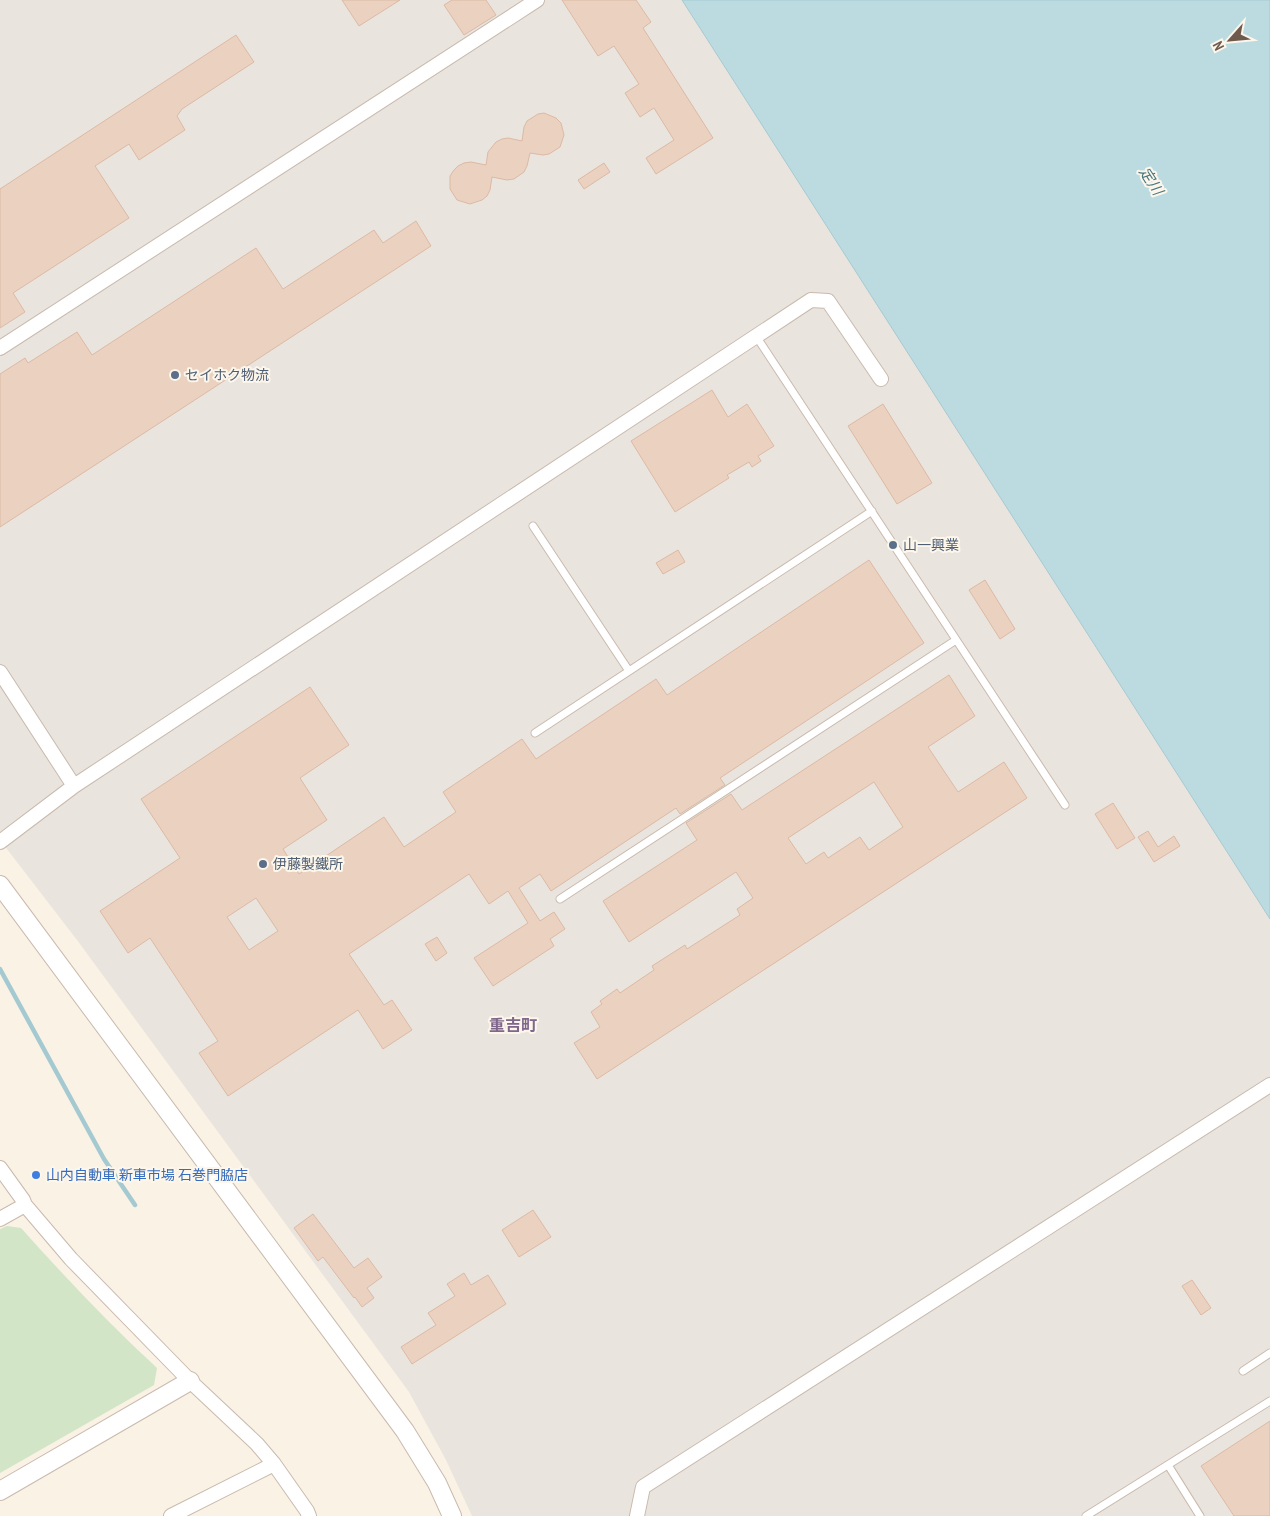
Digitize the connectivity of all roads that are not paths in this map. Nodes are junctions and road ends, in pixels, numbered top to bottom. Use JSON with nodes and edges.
{"nodes":[{"id":1,"x":537,"y":0,"type":"edge"},
{"id":2,"x":756,"y":336,"type":"junction"},
{"id":3,"x":0,"y":348,"type":"edge"},
{"id":4,"x":881,"y":379,"type":"dead end"},
{"id":5,"x":872,"y":511,"type":"junction"},
{"id":6,"x":533,"y":526,"type":"dead end"},
{"id":7,"x":956,"y":640,"type":"junction"},
{"id":8,"x":629,"y":671,"type":"junction"},
{"id":9,"x":0,"y":672,"type":"edge"},
{"id":10,"x":535,"y":733,"type":"dead end"},
{"id":11,"x":74,"y":786,"type":"junction"},
{"id":12,"x":1065,"y":805,"type":"dead end"},
{"id":13,"x":0,"y":842,"type":"edge"},
{"id":14,"x":0,"y":885,"type":"edge"},
{"id":15,"x":560,"y":899,"type":"dead end"},
{"id":16,"x":1270,"y":1085,"type":"edge"},
{"id":17,"x":0,"y":1168,"type":"edge"},
{"id":18,"x":25,"y":1205,"type":"junction"},
{"id":19,"x":0,"y":1219,"type":"edge"},
{"id":20,"x":1270,"y":1353,"type":"edge"},
{"id":21,"x":1243,"y":1371,"type":"dead end"},
{"id":22,"x":190,"y":1381,"type":"junction"},
{"id":23,"x":1270,"y":1401,"type":"edge"},
{"id":24,"x":274,"y":1464,"type":"junction"},
{"id":25,"x":1168,"y":1465,"type":"junction"},
{"id":26,"x":0,"y":1491,"type":"edge"},
{"id":27,"x":171,"y":1516,"type":"edge"},
{"id":28,"x":309,"y":1516,"type":"edge"},
{"id":29,"x":452,"y":1516,"type":"edge"},
{"id":30,"x":637,"y":1516,"type":"edge"},
{"id":31,"x":1086,"y":1516,"type":"edge"},
{"id":32,"x":1200,"y":1516,"type":"edge"}],
"edges":[{"from":1,"to":3,"type":"street"},
{"from":2,"to":4,"type":"street"},
{"from":2,"to":5,"type":"lane"},
{"from":2,"to":11,"type":"street"},
{"from":5,"to":7,"type":"lane"},
{"from":5,"to":8,"type":"lane"},
{"from":6,"to":8,"type":"lane"},
{"from":7,"to":12,"type":"lane"},
{"from":7,"to":15,"type":"lane"},
{"from":8,"to":10,"type":"lane"},
{"from":9,"to":11,"type":"street"},
{"from":11,"to":13,"type":"street"},
{"from":14,"to":29,"type":"street"},
{"from":16,"to":30,"type":"street"},
{"from":17,"to":18,"type":"street"},
{"from":18,"to":19,"type":"street"},
{"from":18,"to":22,"type":"street"},
{"from":20,"to":21,"type":"lane"},
{"from":22,"to":24,"type":"street"},
{"from":22,"to":26,"type":"street"},
{"from":23,"to":25,"type":"lane"},
{"from":24,"to":27,"type":"street"},
{"from":24,"to":28,"type":"street"},
{"from":25,"to":31,"type":"lane"},
{"from":25,"to":32,"type":"lane"}]}
